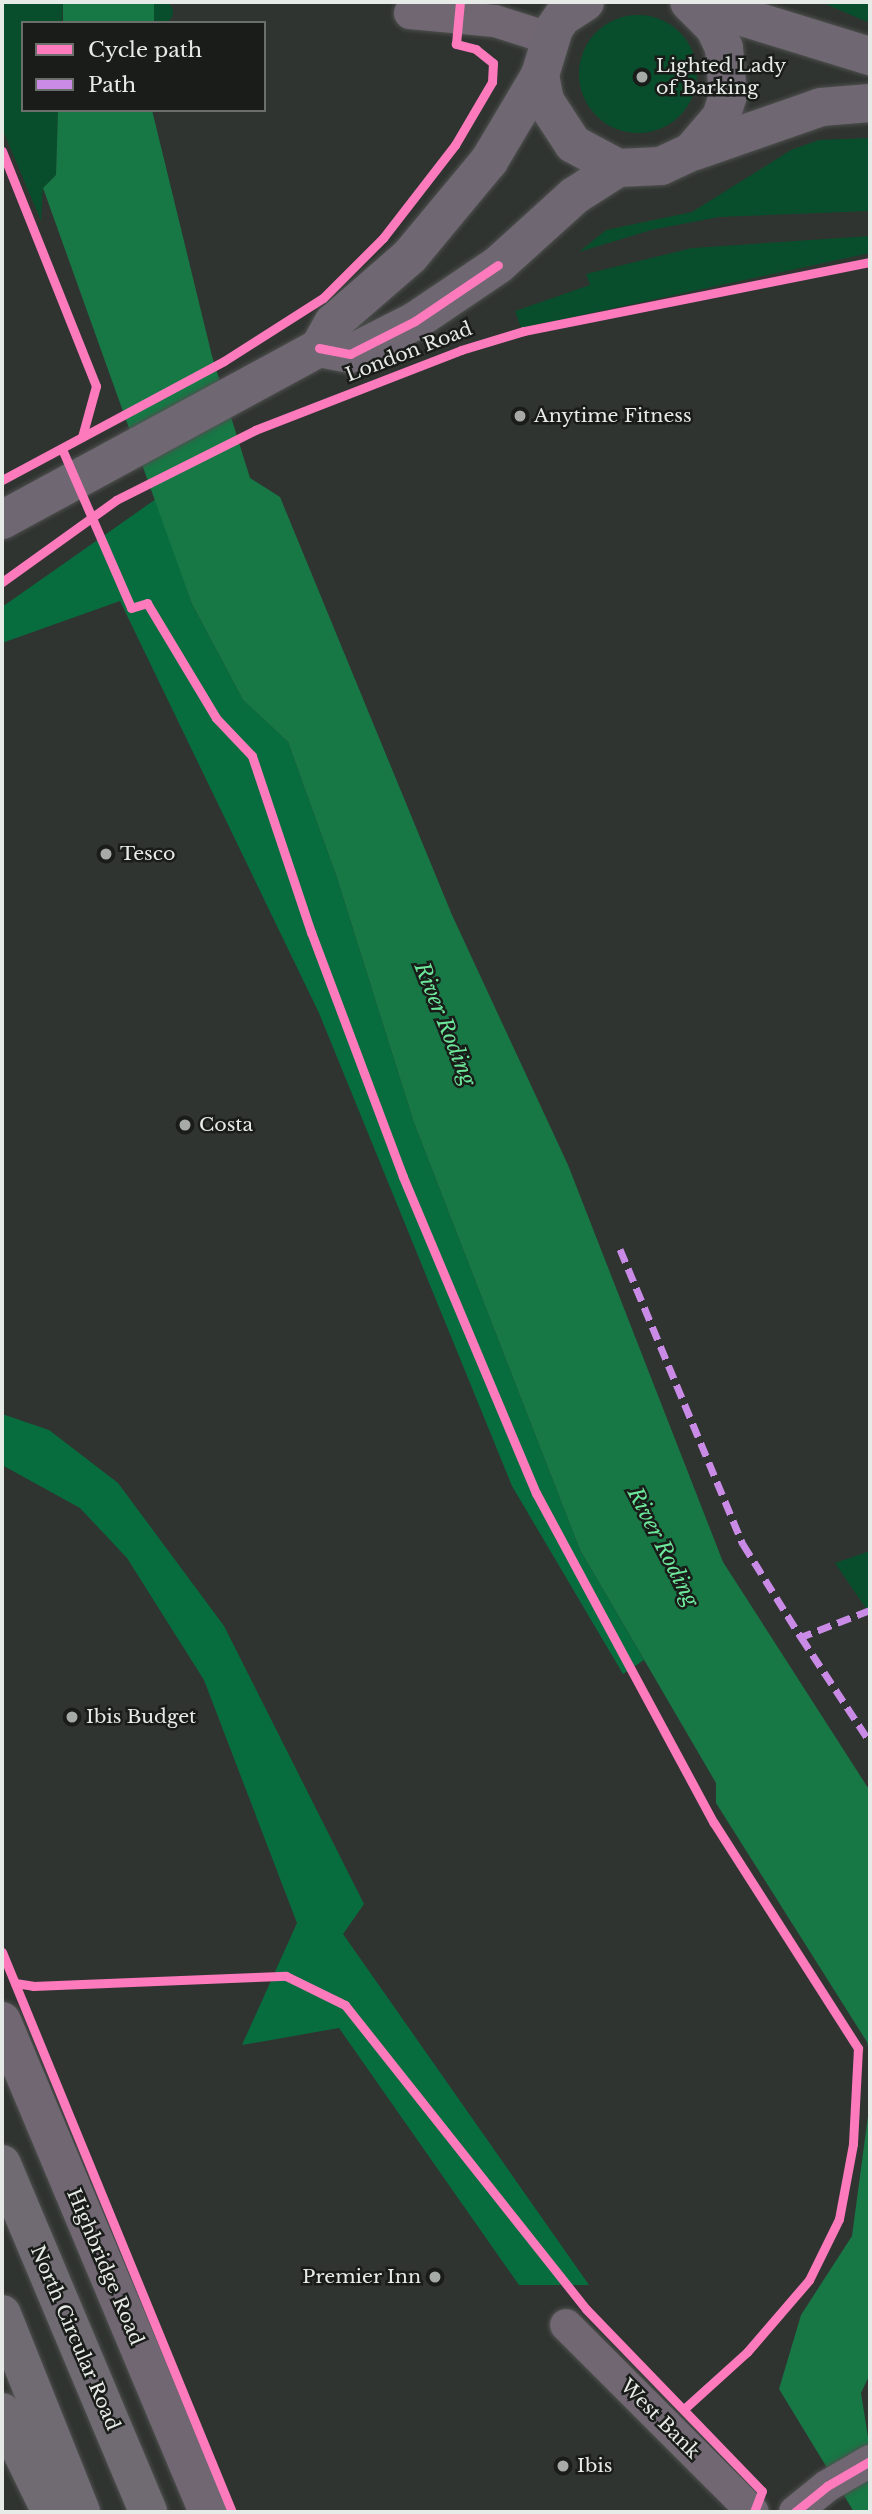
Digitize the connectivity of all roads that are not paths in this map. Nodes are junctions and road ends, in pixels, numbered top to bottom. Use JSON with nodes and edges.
{"nodes":[{"id":1,"x":691,"y":2,"type":"edge"},
{"id":2,"x":410,"y":13,"type":"dead end"},
{"id":3,"x":564,"y":15,"type":"edge"},
{"id":4,"x":870,"y":56,"type":"edge"},
{"id":5,"x":540,"y":75,"type":"junction"},
{"id":6,"x":870,"y":103,"type":"edge"},
{"id":7,"x":691,"y":152,"type":"junction"},
{"id":8,"x":618,"y":168,"type":"junction"},
{"id":9,"x":319,"y":348,"type":"junction"},
{"id":10,"x":2,"y":520,"type":"edge"},
{"id":11,"x":2,"y":2021,"type":"edge"},
{"id":12,"x":2,"y":2164,"type":"edge"},
{"id":13,"x":2,"y":2314,"type":"edge"},
{"id":14,"x":566,"y":2325,"type":"dead end"},
{"id":15,"x":2,"y":2412,"type":"edge"},
{"id":16,"x":870,"y":2461,"type":"edge"},
{"id":17,"x":798,"y":2510,"type":"edge"},
{"id":18,"x":51,"y":2512,"type":"edge"},
{"id":19,"x":81,"y":2512,"type":"edge"},
{"id":20,"x":148,"y":2512,"type":"edge"},
{"id":21,"x":208,"y":2512,"type":"edge"},
{"id":22,"x":753,"y":2512,"type":"edge"}],
"edges":[{"from":1,"to":4,"type":"main road"},
{"from":1,"to":7,"type":"main road"},
{"from":2,"to":3,"type":"street"},
{"from":3,"to":5,"type":"main road"},
{"from":5,"to":8,"type":"main road"},
{"from":5,"to":9,"type":"main road"},
{"from":6,"to":7,"type":"main road"},
{"from":7,"to":8,"type":"main road"},
{"from":8,"to":9,"type":"main road","name":"London Road"},
{"from":9,"to":10,"type":"main road"},
{"from":11,"to":21,"type":"street","name":"Highbridge Road"},
{"from":12,"to":20,"type":"highway","name":"North Circular Road"},
{"from":13,"to":19,"type":"highway"},
{"from":14,"to":22,"type":"street","name":"West Bank"},
{"from":15,"to":18,"type":"highway"},
{"from":16,"to":17,"type":"street"}]}
